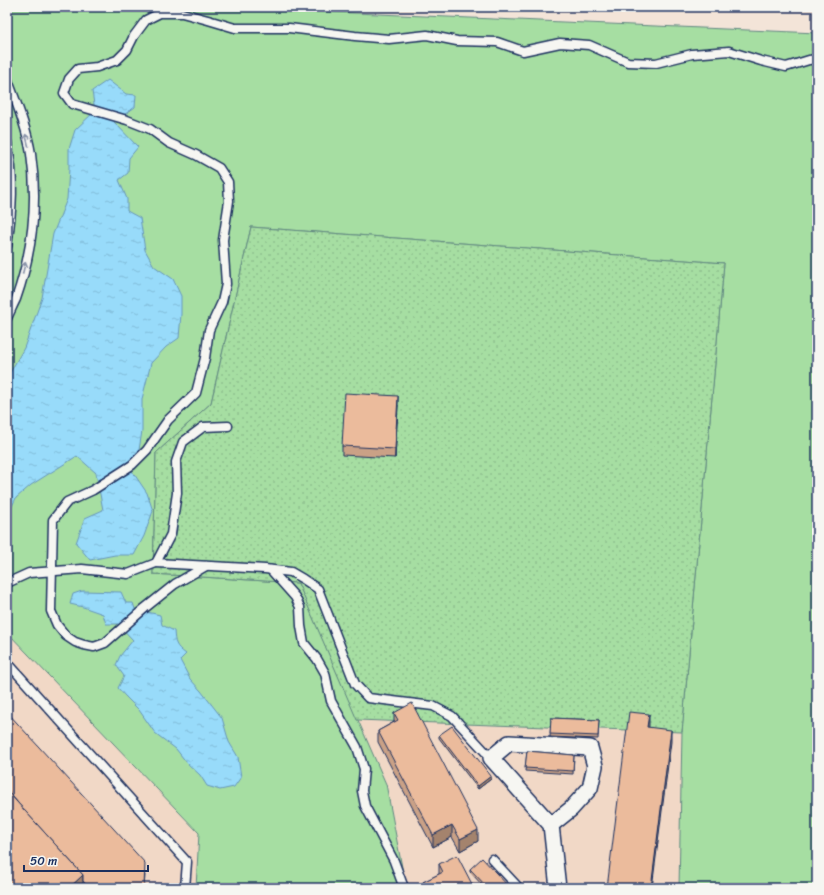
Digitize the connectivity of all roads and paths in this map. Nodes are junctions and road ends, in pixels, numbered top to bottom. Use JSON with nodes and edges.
{"nodes":[{"id":1,"x":817,"y":59,"type":"edge"},
{"id":2,"x":7,"y":78,"type":"edge"},
{"id":3,"x":7,"y":142,"type":"edge"},
{"id":4,"x":7,"y":246,"type":"edge"},
{"id":5,"x":7,"y":318,"type":"edge"},
{"id":6,"x":228,"y":426,"type":"dead end"},
{"id":7,"x":156,"y":563,"type":"junction"},
{"id":8,"x":206,"y":566,"type":"junction"},
{"id":9,"x":271,"y":570,"type":"junction"},
{"id":10,"x":52,"y":571,"type":"junction"},
{"id":11,"x":7,"y":583,"type":"edge"},
{"id":12,"x":7,"y":662,"type":"edge"},
{"id":13,"x":491,"y":758,"type":"junction"},
{"id":14,"x":551,"y":825,"type":"junction"},
{"id":15,"x":492,"y":859,"type":"dead end"},
{"id":16,"x":185,"y":888,"type":"edge"},
{"id":17,"x":404,"y":888,"type":"edge"},
{"id":18,"x":519,"y":888,"type":"edge"},
{"id":19,"x":558,"y":888,"type":"edge"}],
"edges":[{"from":1,"to":10,"type":"lane"},
{"from":5,"to":2,"type":"lane","one_way":true},
{"from":3,"to":4,"type":"lane"},
{"from":6,"to":7,"type":"lane"},
{"from":7,"to":8,"type":"lane"},
{"from":7,"to":10,"type":"lane"},
{"from":8,"to":9,"type":"lane"},
{"from":8,"to":10,"type":"lane"},
{"from":9,"to":13,"type":"lane"},
{"from":9,"to":17,"type":"lane"},
{"from":10,"to":11,"type":"lane"},
{"from":12,"to":16,"type":"lane"},
{"from":13,"to":14,"type":"street"},
{"from":13,"to":14,"type":"street"},
{"from":14,"to":19,"type":"street"},
{"from":15,"to":18,"type":"lane"}]}
